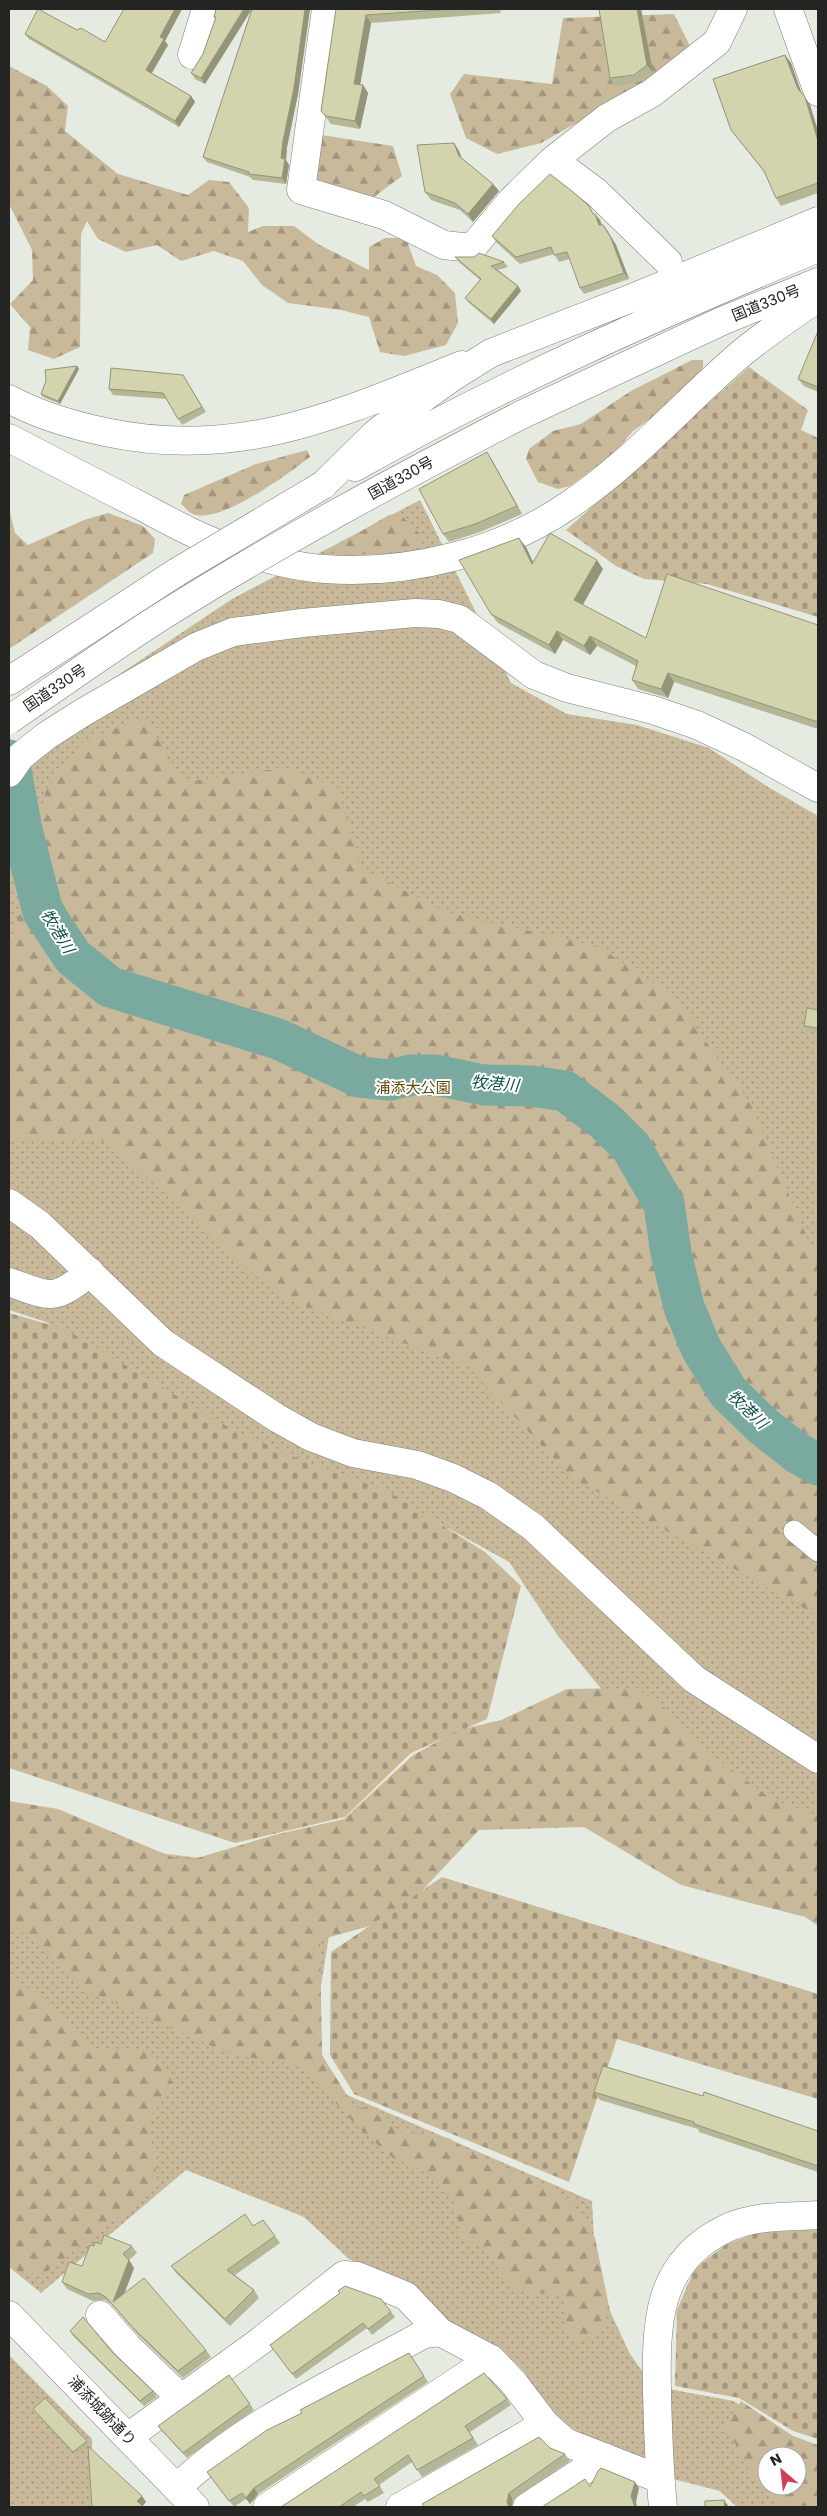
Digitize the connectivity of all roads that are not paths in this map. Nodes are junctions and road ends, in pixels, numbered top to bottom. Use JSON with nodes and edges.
{"nodes":[{"id":1,"x":206,"y":9,"type":"edge"},
{"id":2,"x":326,"y":9,"type":"edge"},
{"id":3,"x":733,"y":9,"type":"edge"},
{"id":4,"x":788,"y":9,"type":"edge"},
{"id":5,"x":192,"y":55,"type":"dead end"},
{"id":6,"x":818,"y":92,"type":"edge"},
{"id":7,"x":552,"y":160,"type":"junction"},
{"id":8,"x":818,"y":221,"type":"edge"},
{"id":9,"x":818,"y":248,"type":"edge"},
{"id":10,"x":668,"y":262,"type":"dead end"},
{"id":11,"x":818,"y":282,"type":"edge"},
{"id":12,"x":818,"y":298,"type":"edge"},
{"id":13,"x":491,"y":353,"type":"junction"},
{"id":14,"x":9,"y":399,"type":"edge"},
{"id":15,"x":9,"y":438,"type":"edge"},
{"id":16,"x":323,"y":485,"type":"junction"},
{"id":17,"x":9,"y":682,"type":"edge"},
{"id":18,"x":9,"y":720,"type":"edge"},
{"id":19,"x":9,"y":773,"type":"edge"},
{"id":20,"x":818,"y":788,"type":"edge"},
{"id":21,"x":9,"y":1202,"type":"edge"},
{"id":22,"x":90,"y":1272,"type":"junction"},
{"id":23,"x":9,"y":1282,"type":"edge"},
{"id":24,"x":794,"y":1531,"type":"dead end"},
{"id":25,"x":818,"y":1551,"type":"edge"},
{"id":26,"x":818,"y":1758,"type":"edge"},
{"id":27,"x":818,"y":2215,"type":"edge"},
{"id":28,"x":9,"y":2315,"type":"edge"},
{"id":29,"x":100,"y":2315,"type":"dead end"},
{"id":30,"x":440,"y":2332,"type":"junction"},
{"id":31,"x":491,"y":2359,"type":"junction"},
{"id":32,"x":181,"y":2398,"type":"junction"},
{"id":33,"x":544,"y":2424,"type":"junction"},
{"id":34,"x":128,"y":2437,"type":"junction"},
{"id":35,"x":604,"y":2457,"type":"junction"},
{"id":36,"x":660,"y":2479,"type":"junction"},
{"id":37,"x":177,"y":2488,"type":"junction"},
{"id":38,"x":195,"y":2507,"type":"edge"},
{"id":39,"x":267,"y":2507,"type":"edge"},
{"id":40,"x":400,"y":2507,"type":"edge"},
{"id":41,"x":527,"y":2507,"type":"edge"},
{"id":42,"x":663,"y":2507,"type":"edge"}],
"edges":[{"from":1,"to":5,"type":"main road"},
{"from":2,"to":7,"type":"main road"},
{"from":3,"to":7,"type":"main road"},
{"from":4,"to":6,"type":"main road"},
{"from":7,"to":10,"type":"main road"},
{"from":8,"to":13,"type":"main road"},
{"from":9,"to":16,"type":"main road","name":"国道330号"},
{"from":11,"to":18,"type":"main road","name":"国道330号","bridge":true},
{"from":12,"to":15,"type":"main road"},
{"from":13,"to":14,"type":"main road"},
{"from":13,"to":16,"type":"main road"},
{"from":16,"to":17,"type":"main road","name":"国道330号","bridge":true},
{"from":19,"to":20,"type":"main road"},
{"from":21,"to":22,"type":"main road"},
{"from":22,"to":23,"type":"main road"},
{"from":22,"to":26,"type":"main road"},
{"from":24,"to":25,"type":"street"},
{"from":27,"to":36,"type":"main road"},
{"from":28,"to":34,"type":"main road","name":"浦添城跡通り"},
{"from":29,"to":32,"type":"main road"},
{"from":30,"to":31,"type":"main road"},
{"from":30,"to":32,"type":"main road"},
{"from":30,"to":37,"type":"main road"},
{"from":31,"to":33,"type":"main road"},
{"from":31,"to":39,"type":"main road"},
{"from":32,"to":34,"type":"main road"},
{"from":33,"to":35,"type":"main road"},
{"from":33,"to":40,"type":"main road"},
{"from":34,"to":37,"type":"main road","name":"浦添城跡通り"},
{"from":35,"to":36,"type":"main road"},
{"from":35,"to":41,"type":"main road"},
{"from":36,"to":42,"type":"main road"},
{"from":37,"to":38,"type":"main road","name":"浦添城跡通り"}]}
